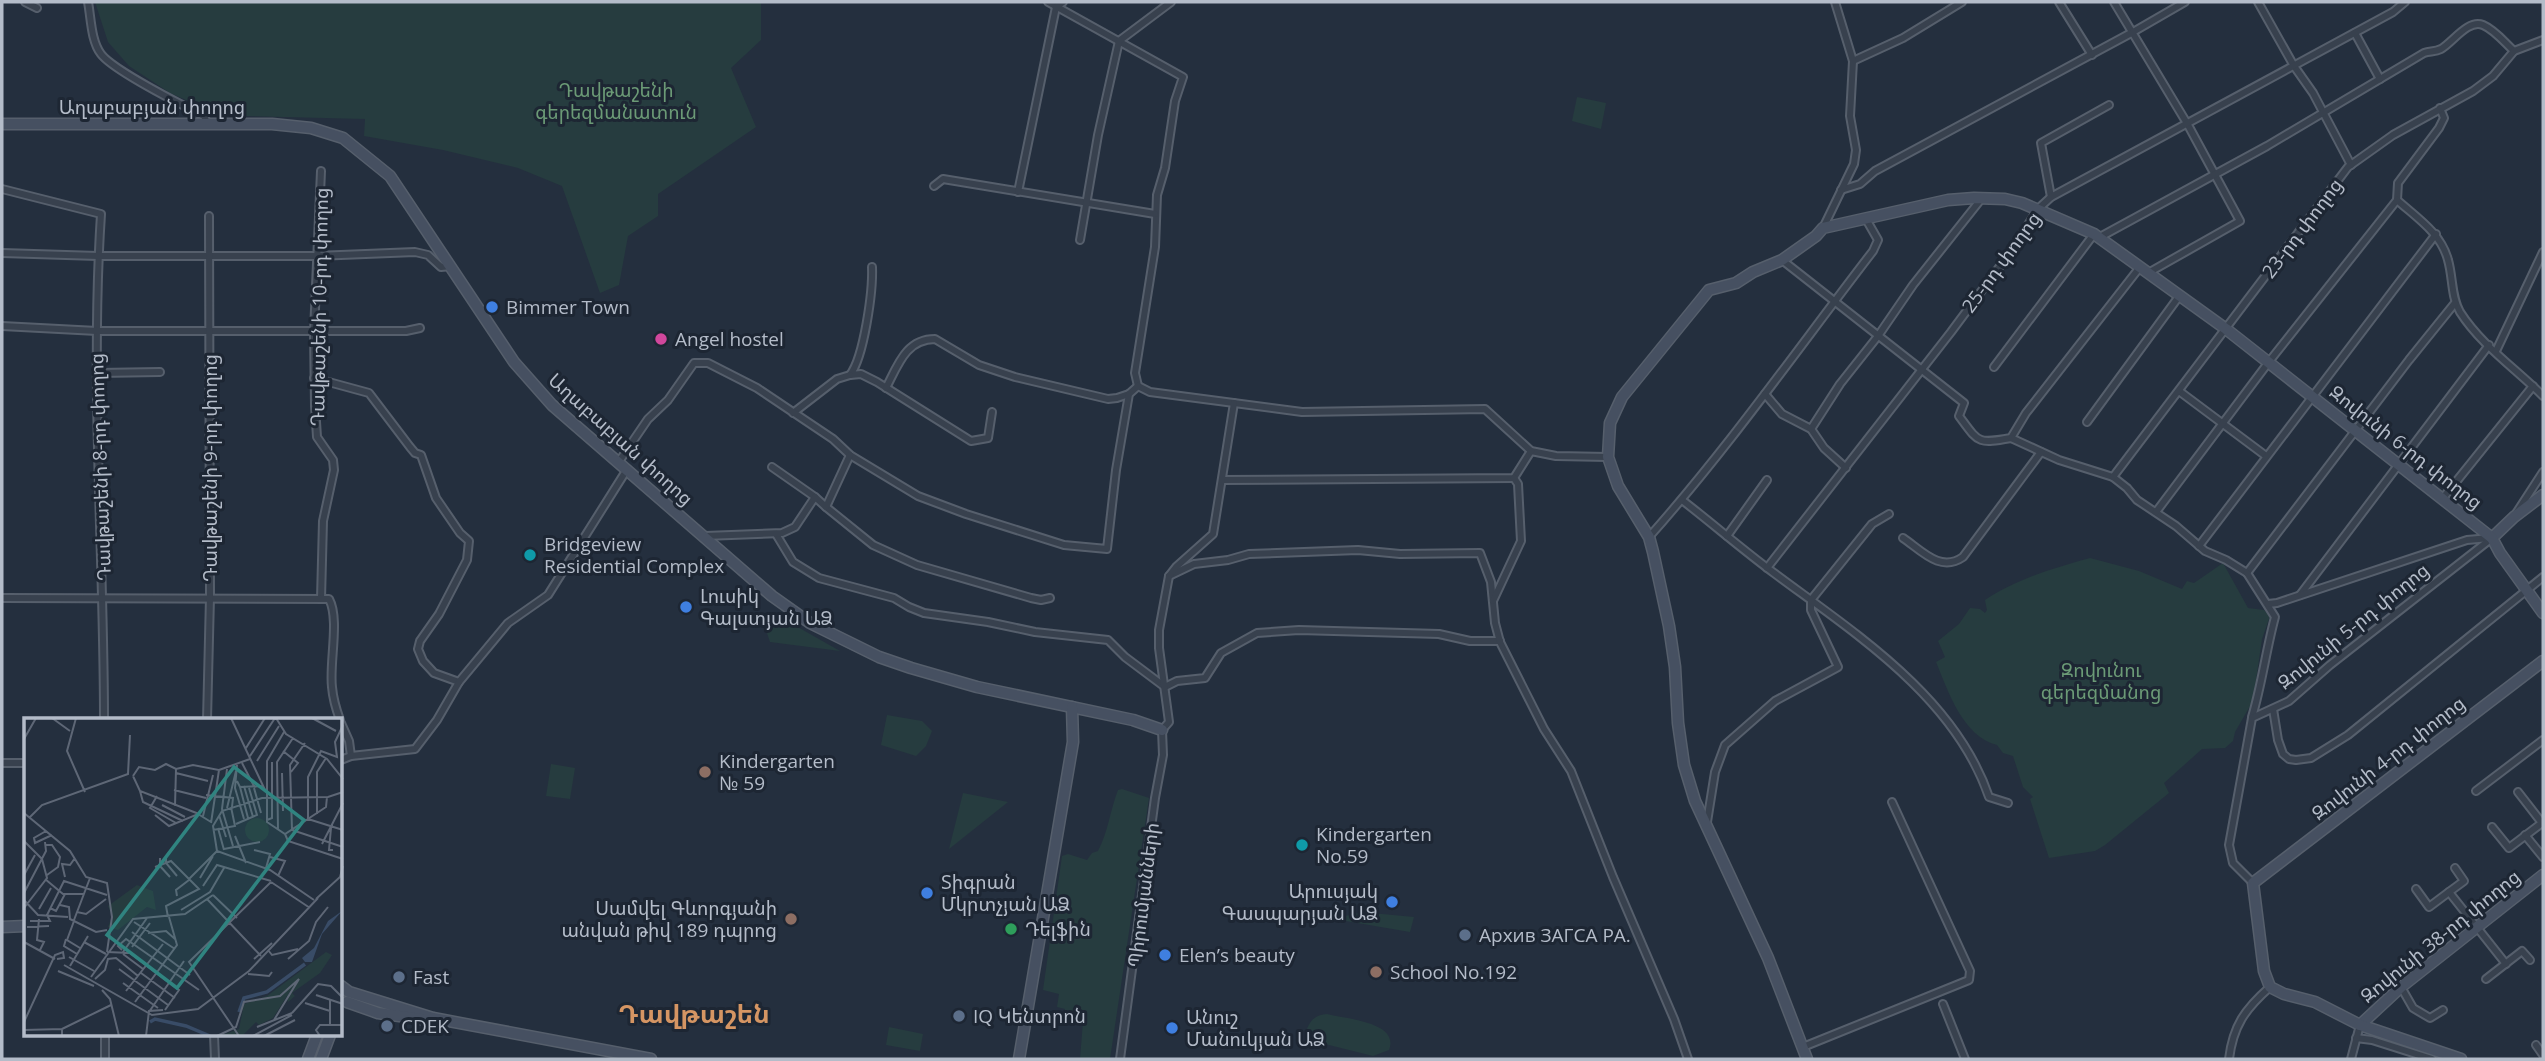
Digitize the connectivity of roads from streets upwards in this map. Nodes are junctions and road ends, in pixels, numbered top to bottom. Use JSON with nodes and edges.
{"nodes":[{"id":1,"x":25,"y":2,"type":"edge"},
{"id":2,"x":88,"y":2,"type":"edge"},
{"id":3,"x":1048,"y":2,"type":"edge"},
{"id":4,"x":1063,"y":2,"type":"edge"},
{"id":5,"x":1171,"y":2,"type":"edge"},
{"id":6,"x":1962,"y":2,"type":"edge"},
{"id":7,"x":2059,"y":2,"type":"edge"},
{"id":8,"x":2114,"y":2,"type":"edge"},
{"id":9,"x":2185,"y":2,"type":"edge"},
{"id":10,"x":2258,"y":2,"type":"edge"},
{"id":11,"x":2405,"y":2,"type":"edge"},
{"id":12,"x":1837,"y":3,"type":"edge"},
{"id":13,"x":1949,"y":5,"type":"edge"},
{"id":14,"x":1056,"y":7,"type":"junction"},
{"id":15,"x":37,"y":8,"type":"dead end"},
{"id":16,"x":2133,"y":32,"type":"junction"},
{"id":17,"x":2355,"y":33,"type":"junction"},
{"id":18,"x":2543,"y":40,"type":"edge"},
{"id":19,"x":1119,"y":41,"type":"junction"},
{"id":20,"x":2514,"y":51,"type":"junction"},
{"id":21,"x":2092,"y":55,"type":"junction"},
{"id":22,"x":1853,"y":61,"type":"junction"},
{"id":23,"x":2294,"y":66,"type":"junction"},
{"id":24,"x":2380,"y":79,"type":"junction"},
{"id":25,"x":2109,"y":105,"type":"dead end"},
{"id":26,"x":2440,"y":108,"type":"junction"},
{"id":27,"x":2322,"y":113,"type":"junction"},
{"id":28,"x":2,"y":124,"type":"edge"},
{"id":29,"x":208,"y":125,"type":"junction"},
{"id":30,"x":2188,"y":125,"type":"junction"},
{"id":31,"x":2351,"y":165,"type":"junction"},
{"id":32,"x":321,"y":171,"type":"dead end"},
{"id":33,"x":2216,"y":174,"type":"junction"},
{"id":34,"x":934,"y":186,"type":"dead end"},
{"id":35,"x":2,"y":189,"type":"edge"},
{"id":36,"x":1841,"y":190,"type":"junction"},
{"id":37,"x":1018,"y":192,"type":"junction"},
{"id":38,"x":2051,"y":197,"type":"junction"},
{"id":39,"x":1982,"y":198,"type":"junction"},
{"id":40,"x":2397,"y":200,"type":"junction"},
{"id":41,"x":1087,"y":203,"type":"junction"},
{"id":42,"x":2038,"y":209,"type":"junction"},
{"id":43,"x":1155,"y":214,"type":"junction"},
{"id":44,"x":209,"y":216,"type":"dead end"},
{"id":45,"x":1866,"y":219,"type":"junction"},
{"id":46,"x":1823,"y":228,"type":"junction"},
{"id":47,"x":2436,"y":234,"type":"junction"},
{"id":48,"x":2097,"y":236,"type":"junction"},
{"id":49,"x":1080,"y":240,"type":"dead end"},
{"id":50,"x":2543,"y":252,"type":"edge"},
{"id":51,"x":2,"y":253,"type":"edge"},
{"id":52,"x":208,"y":255,"type":"junction"},
{"id":53,"x":98,"y":256,"type":"junction"},
{"id":54,"x":316,"y":256,"type":"junction"},
{"id":55,"x":1782,"y":260,"type":"junction"},
{"id":56,"x":451,"y":266,"type":"junction"},
{"id":57,"x":872,"y":267,"type":"dead end"},
{"id":58,"x":2144,"y":270,"type":"junction"},
{"id":59,"x":2180,"y":295,"type":"junction"},
{"id":60,"x":1835,"y":302,"type":"junction"},
{"id":61,"x":2455,"y":303,"type":"junction"},
{"id":62,"x":2,"y":326,"type":"edge"},
{"id":63,"x":420,"y":328,"type":"dead end"},
{"id":64,"x":2226,"y":329,"type":"junction"},
{"id":65,"x":207,"y":330,"type":"junction"},
{"id":66,"x":97,"y":331,"type":"junction"},
{"id":67,"x":314,"y":332,"type":"junction"},
{"id":68,"x":1878,"y":335,"type":"junction"},
{"id":69,"x":2489,"y":345,"type":"junction"},
{"id":70,"x":2496,"y":351,"type":"junction"},
{"id":71,"x":2268,"y":363,"type":"junction"},
{"id":72,"x":1994,"y":367,"type":"dead end"},
{"id":73,"x":1921,"y":369,"type":"junction"},
{"id":74,"x":160,"y":372,"type":"dead end"},
{"id":75,"x":98,"y":373,"type":"junction"},
{"id":76,"x":850,"y":375,"type":"junction"},
{"id":77,"x":314,"y":378,"type":"junction"},
{"id":78,"x":1138,"y":386,"type":"junction"},
{"id":79,"x":2533,"y":386,"type":"junction"},
{"id":80,"x":886,"y":388,"type":"junction"},
{"id":81,"x":2179,"y":391,"type":"junction"},
{"id":82,"x":1129,"y":394,"type":"junction"},
{"id":83,"x":1765,"y":394,"type":"junction"},
{"id":84,"x":2311,"y":396,"type":"junction"},
{"id":85,"x":2543,"y":396,"type":"edge"},
{"id":86,"x":1234,"y":403,"type":"junction"},
{"id":87,"x":992,"y":412,"type":"dead end"},
{"id":88,"x":793,"y":413,"type":"junction"},
{"id":89,"x":2087,"y":422,"type":"dead end"},
{"id":90,"x":2224,"y":422,"type":"junction"},
{"id":91,"x":1811,"y":429,"type":"junction"},
{"id":92,"x":2355,"y":429,"type":"junction"},
{"id":93,"x":2011,"y":438,"type":"junction"},
{"id":94,"x":1531,"y":451,"type":"junction"},
{"id":95,"x":2041,"y":452,"type":"junction"},
{"id":96,"x":850,"y":455,"type":"junction"},
{"id":97,"x":2266,"y":456,"type":"junction"},
{"id":98,"x":1608,"y":457,"type":"junction"},
{"id":99,"x":618,"y":463,"type":"junction"},
{"id":100,"x":2399,"y":463,"type":"junction"},
{"id":101,"x":772,"y":467,"type":"dead end"},
{"id":102,"x":1846,"y":468,"type":"junction"},
{"id":103,"x":626,"y":471,"type":"junction"},
{"id":104,"x":2543,"y":472,"type":"edge"},
{"id":105,"x":2113,"y":477,"type":"junction"},
{"id":106,"x":1514,"y":478,"type":"junction"},
{"id":107,"x":1222,"y":480,"type":"junction"},
{"id":108,"x":1767,"y":480,"type":"dead end"},
{"id":109,"x":2543,"y":495,"type":"edge"},
{"id":110,"x":815,"y":498,"type":"junction"},
{"id":111,"x":2443,"y":498,"type":"junction"},
{"id":112,"x":1682,"y":500,"type":"junction"},
{"id":113,"x":826,"y":507,"type":"junction"},
{"id":114,"x":2156,"y":512,"type":"junction"},
{"id":115,"x":1889,"y":514,"type":"dead end"},
{"id":116,"x":2514,"y":517,"type":"junction"},
{"id":117,"x":776,"y":534,"type":"junction"},
{"id":118,"x":703,"y":536,"type":"junction"},
{"id":119,"x":1727,"y":536,"type":"junction"},
{"id":120,"x":1649,"y":537,"type":"junction"},
{"id":121,"x":1903,"y":538,"type":"dead end"},
{"id":122,"x":2492,"y":538,"type":"junction"},
{"id":123,"x":2199,"y":546,"type":"junction"},
{"id":124,"x":1767,"y":568,"type":"junction"},
{"id":125,"x":2247,"y":573,"type":"junction"},
{"id":126,"x":1169,"y":576,"type":"junction"},
{"id":127,"x":2543,"y":577,"type":"edge"},
{"id":128,"x":2526,"y":590,"type":"junction"},
{"id":129,"x":2300,"y":596,"type":"junction"},
{"id":130,"x":209,"y":597,"type":"junction"},
{"id":131,"x":2,"y":598,"type":"edge"},
{"id":132,"x":104,"y":598,"type":"junction"},
{"id":133,"x":1050,"y":598,"type":"dead end"},
{"id":134,"x":321,"y":599,"type":"junction"},
{"id":135,"x":1811,"y":600,"type":"junction"},
{"id":136,"x":1493,"y":601,"type":"junction"},
{"id":137,"x":2268,"y":604,"type":"junction"},
{"id":138,"x":2543,"y":614,"type":"edge"},
{"id":139,"x":1500,"y":641,"type":"junction"},
{"id":140,"x":2543,"y":661,"type":"edge"},
{"id":141,"x":459,"y":682,"type":"junction"},
{"id":142,"x":1166,"y":687,"type":"junction"},
{"id":143,"x":1072,"y":706,"type":"junction"},
{"id":144,"x":2273,"y":709,"type":"junction"},
{"id":145,"x":104,"y":718,"type":"edge"},
{"id":146,"x":207,"y":718,"type":"edge"},
{"id":147,"x":340,"y":718,"type":"edge"},
{"id":148,"x":2252,"y":718,"type":"junction"},
{"id":149,"x":343,"y":726,"type":"edge"},
{"id":150,"x":1162,"y":730,"type":"junction"},
{"id":151,"x":2543,"y":740,"type":"edge"},
{"id":152,"x":351,"y":756,"type":"junction"},
{"id":153,"x":343,"y":759,"type":"edge"},
{"id":154,"x":2,"y":763,"type":"edge"},
{"id":155,"x":24,"y":763,"type":"edge"},
{"id":156,"x":2476,"y":791,"type":"dead end"},
{"id":157,"x":2518,"y":792,"type":"dead end"},
{"id":158,"x":1892,"y":802,"type":"dead end"},
{"id":159,"x":2008,"y":803,"type":"dead end"},
{"id":160,"x":1706,"y":823,"type":"junction"},
{"id":161,"x":2492,"y":827,"type":"dead end"},
{"id":162,"x":2525,"y":835,"type":"junction"},
{"id":163,"x":2543,"y":857,"type":"edge"},
{"id":164,"x":2455,"y":868,"type":"dead end"},
{"id":165,"x":2543,"y":875,"type":"edge"},
{"id":166,"x":2253,"y":884,"type":"junction"},
{"id":167,"x":2416,"y":889,"type":"dead end"},
{"id":168,"x":2449,"y":892,"type":"junction"},
{"id":169,"x":2,"y":926,"type":"edge"},
{"id":170,"x":24,"y":926,"type":"edge"},
{"id":171,"x":2475,"y":927,"type":"junction"},
{"id":172,"x":2530,"y":960,"type":"dead end"},
{"id":173,"x":2505,"y":964,"type":"junction"},
{"id":174,"x":2486,"y":979,"type":"dead end"},
{"id":175,"x":2270,"y":987,"type":"junction"},
{"id":176,"x":2402,"y":987,"type":"junction"},
{"id":177,"x":344,"y":997,"type":"edge"},
{"id":178,"x":1943,"y":1004,"type":"dead end"},
{"id":179,"x":2443,"y":1010,"type":"dead end"},
{"id":180,"x":2360,"y":1025,"type":"junction"},
{"id":181,"x":105,"y":1036,"type":"edge"},
{"id":182,"x":214,"y":1036,"type":"edge"},
{"id":183,"x":317,"y":1036,"type":"edge"},
{"id":184,"x":330,"y":1036,"type":"edge"},
{"id":185,"x":2356,"y":1038,"type":"junction"},
{"id":186,"x":2536,"y":1045,"type":"dead end"},
{"id":187,"x":1804,"y":1047,"type":"junction"},
{"id":188,"x":2543,"y":1055,"type":"edge"},
{"id":189,"x":105,"y":1059,"type":"edge"},
{"id":190,"x":215,"y":1059,"type":"edge"},
{"id":191,"x":308,"y":1059,"type":"edge"},
{"id":192,"x":321,"y":1059,"type":"edge"},
{"id":193,"x":633,"y":1059,"type":"edge"},
{"id":194,"x":652,"y":1059,"type":"edge"},
{"id":195,"x":1019,"y":1059,"type":"edge"},
{"id":196,"x":1120,"y":1059,"type":"edge"},
{"id":197,"x":1688,"y":1059,"type":"edge"},
{"id":198,"x":1807,"y":1059,"type":"edge"},
{"id":199,"x":1965,"y":1059,"type":"edge"},
{"id":200,"x":2229,"y":1059,"type":"edge"},
{"id":201,"x":2351,"y":1059,"type":"edge"},
{"id":202,"x":2432,"y":1059,"type":"edge"},
{"id":203,"x":2461,"y":1059,"type":"edge"}],
"edges":[{"from":1,"to":15,"type":"street"},
{"from":2,"to":29,"type":"street"},
{"from":3,"to":14,"type":"street"},
{"from":4,"to":14,"type":"street"},
{"from":5,"to":19,"type":"street"},
{"from":6,"to":13,"type":"street"},
{"from":7,"to":21,"type":"street"},
{"from":8,"to":16,"type":"street"},
{"from":9,"to":16,"type":"street"},
{"from":10,"to":23,"type":"street"},
{"from":11,"to":17,"type":"street","name":"25-րդ փողոց"},
{"from":12,"to":22,"type":"street"},
{"from":13,"to":22,"type":"street"},
{"from":14,"to":19,"type":"street"},
{"from":14,"to":37,"type":"street"},
{"from":16,"to":21,"type":"street"},
{"from":16,"to":30,"type":"street"},
{"from":17,"to":23,"type":"street","name":"25-րդ փողոց"},
{"from":17,"to":24,"type":"street"},
{"from":18,"to":20,"type":"street","name":"23-րդ փողոց"},
{"from":19,"to":41,"type":"street"},
{"from":19,"to":43,"type":"street"},
{"from":20,"to":24,"type":"street"},
{"from":20,"to":26,"type":"street","name":"23-րդ փողոց"},
{"from":21,"to":36,"type":"street"},
{"from":22,"to":36,"type":"street"},
{"from":23,"to":27,"type":"street"},
{"from":23,"to":30,"type":"street","name":"25-րդ փողոց"},
{"from":24,"to":27,"type":"street"},
{"from":25,"to":38,"type":"street"},
{"from":26,"to":31,"type":"street","name":"23-րդ փողոց"},
{"from":26,"to":40,"type":"street"},
{"from":27,"to":31,"type":"street"},
{"from":27,"to":33,"type":"street"},
{"from":28,"to":29,"type":"street","name":"Աղաբաբյան փողոց"},
{"from":29,"to":56,"type":"street","name":"Աղաբաբյան փողոց"},
{"from":30,"to":33,"type":"street"},
{"from":30,"to":38,"type":"street","name":"25-րդ փողոց"},
{"from":31,"to":64,"type":"street","name":"23-րդ փողոց"},
{"from":32,"to":54,"type":"street","name":"Դավթաշենի 10-րդ փողոց"},
{"from":33,"to":48,"type":"street"},
{"from":33,"to":58,"type":"street"},
{"from":34,"to":37,"type":"street"},
{"from":35,"to":53,"type":"street","name":"Դավթաշենի 8-րդ փողոց"},
{"from":36,"to":46,"type":"street"},
{"from":37,"to":41,"type":"street"},
{"from":38,"to":42,"type":"street","name":"25-րդ փողոց"},
{"from":39,"to":42,"type":"street","name":"Զովունի 6-րդ փողոց"},
{"from":39,"to":45,"type":"street","name":"Զովունի 6-րդ փողոց"},
{"from":39,"to":68,"type":"street"},
{"from":40,"to":47,"type":"street"},
{"from":40,"to":71,"type":"street"},
{"from":41,"to":43,"type":"street"},
{"from":41,"to":49,"type":"street"},
{"from":42,"to":48,"type":"street","name":"Զովունի 6-րդ փողոց"},
{"from":42,"to":73,"type":"street","name":"25-րդ փողոց"},
{"from":43,"to":78,"type":"street"},
{"from":44,"to":52,"type":"street","name":"Դավթաշենի 9-րդ փողոց"},
{"from":45,"to":46,"type":"street","name":"Զովունի 6-րդ փողոց"},
{"from":45,"to":60,"type":"street"},
{"from":46,"to":55,"type":"street"},
{"from":47,"to":61,"type":"street"},
{"from":47,"to":84,"type":"street"},
{"from":48,"to":58,"type":"street","name":"Զովունի 6-րդ փողոց"},
{"from":48,"to":72,"type":"street"},
{"from":50,"to":70,"type":"street"},
{"from":51,"to":53,"type":"street"},
{"from":52,"to":53,"type":"street"},
{"from":52,"to":54,"type":"street"},
{"from":52,"to":65,"type":"street","name":"Դավթաշենի 9-րդ փողոց"},
{"from":53,"to":66,"type":"street","name":"Դավթաշենի 8-րդ փողոց"},
{"from":54,"to":56,"type":"street"},
{"from":54,"to":67,"type":"street","name":"Դավթաշենի 10-րդ փողոց"},
{"from":55,"to":60,"type":"street"},
{"from":55,"to":98,"type":"street"},
{"from":56,"to":99,"type":"street","name":"Աղաբաբյան փողոց"},
{"from":57,"to":76,"type":"street"},
{"from":58,"to":59,"type":"street","name":"Զովունի 6-րդ փողոց"},
{"from":58,"to":93,"type":"street"},
{"from":59,"to":64,"type":"street","name":"Զովունի 6-րդ փողոց"},
{"from":59,"to":89,"type":"street"},
{"from":60,"to":68,"type":"street"},
{"from":60,"to":83,"type":"street"},
{"from":61,"to":69,"type":"street"},
{"from":61,"to":92,"type":"street"},
{"from":62,"to":66,"type":"street"},
{"from":63,"to":67,"type":"street"},
{"from":64,"to":71,"type":"street","name":"Զովունի 6-րդ փողոց"},
{"from":64,"to":81,"type":"street","name":"23-րդ փողոց"},
{"from":65,"to":66,"type":"street"},
{"from":65,"to":67,"type":"street"},
{"from":65,"to":130,"type":"street","name":"Դավթաշենի 9-րդ փողոց"},
{"from":66,"to":75,"type":"street","name":"Դավթաշենի 8-րդ փողոց"},
{"from":67,"to":77,"type":"street","name":"Դավթաշենի 10-րդ փողոց"},
{"from":68,"to":73,"type":"street"},
{"from":68,"to":91,"type":"street"},
{"from":69,"to":70,"type":"street"},
{"from":69,"to":100,"type":"street"},
{"from":70,"to":79,"type":"street"},
{"from":71,"to":84,"type":"street","name":"Զովունի 6-րդ փողոց"},
{"from":71,"to":90,"type":"street"},
{"from":73,"to":93,"type":"street"},
{"from":73,"to":102,"type":"street","name":"25-րդ փողոց"},
{"from":74,"to":75,"type":"street"},
{"from":75,"to":132,"type":"street","name":"Դավթաշենի 8-րդ փողոց"},
{"from":76,"to":80,"type":"street"},
{"from":76,"to":88,"type":"street"},
{"from":77,"to":134,"type":"street","name":"Դավթաշենի 10-րդ փողոց"},
{"from":77,"to":141,"type":"street"},
{"from":78,"to":82,"type":"street"},
{"from":78,"to":86,"type":"street"},
{"from":79,"to":85,"type":"street"},
{"from":79,"to":111,"type":"street"},
{"from":80,"to":82,"type":"street"},
{"from":80,"to":87,"type":"street"},
{"from":81,"to":90,"type":"street"},
{"from":81,"to":105,"type":"street","name":"23-րդ փողոց"},
{"from":82,"to":96,"type":"street"},
{"from":83,"to":91,"type":"street"},
{"from":83,"to":112,"type":"street"},
{"from":84,"to":92,"type":"street","name":"Զովունի 6-րդ փողոց"},
{"from":84,"to":97,"type":"street"},
{"from":86,"to":94,"type":"street"},
{"from":86,"to":107,"type":"street"},
{"from":88,"to":96,"type":"street"},
{"from":88,"to":99,"type":"street"},
{"from":90,"to":97,"type":"street"},
{"from":90,"to":114,"type":"street"},
{"from":91,"to":102,"type":"street"},
{"from":92,"to":100,"type":"street","name":"Զովունի 6-րդ փողոց"},
{"from":92,"to":125,"type":"street"},
{"from":93,"to":95,"type":"street"},
{"from":94,"to":98,"type":"street"},
{"from":94,"to":106,"type":"street"},
{"from":95,"to":105,"type":"street"},
{"from":95,"to":121,"type":"street"},
{"from":96,"to":113,"type":"street"},
{"from":97,"to":123,"type":"street"},
{"from":98,"to":120,"type":"street"},
{"from":99,"to":103,"type":"street","name":"Աղաբաբյան փողոց"},
{"from":100,"to":111,"type":"street","name":"Զովունի 6-րդ փողոց"},
{"from":100,"to":129,"type":"street"},
{"from":101,"to":110,"type":"street"},
{"from":102,"to":124,"type":"street","name":"25-րդ փողոց"},
{"from":103,"to":118,"type":"street","name":"Աղաբաբյան փողոց"},
{"from":103,"to":141,"type":"street"},
{"from":104,"to":116,"type":"street"},
{"from":105,"to":114,"type":"street"},
{"from":106,"to":107,"type":"street"},
{"from":106,"to":136,"type":"street"},
{"from":107,"to":126,"type":"street"},
{"from":108,"to":119,"type":"street"},
{"from":109,"to":116,"type":"street","name":"Զովունի 5-րդ փողոց"},
{"from":110,"to":113,"type":"street"},
{"from":110,"to":117,"type":"street"},
{"from":111,"to":122,"type":"street","name":"Զովունի 6-րդ փողոց"},
{"from":112,"to":119,"type":"street"},
{"from":112,"to":120,"type":"street"},
{"from":113,"to":133,"type":"street"},
{"from":114,"to":123,"type":"street"},
{"from":115,"to":135,"type":"street"},
{"from":116,"to":122,"type":"street","name":"Զովունի 5-րդ փողոց"},
{"from":117,"to":118,"type":"street"},
{"from":117,"to":142,"type":"street"},
{"from":118,"to":143,"type":"street","name":"Աղաբաբյան փողոց"},
{"from":119,"to":124,"type":"street"},
{"from":120,"to":160,"type":"street"},
{"from":122,"to":128,"type":"street","name":"Զովունի 6-րդ փողոց"},
{"from":122,"to":129,"type":"street"},
{"from":122,"to":144,"type":"street","name":"Զովունի 5-րդ փողոց"},
{"from":123,"to":125,"type":"street"},
{"from":124,"to":135,"type":"street"},
{"from":125,"to":137,"type":"street"},
{"from":126,"to":136,"type":"street"},
{"from":126,"to":142,"type":"street","name":"Պիրումյանների"},
{"from":127,"to":128,"type":"street"},
{"from":128,"to":138,"type":"street","name":"Զովունի 6-րդ փողոց"},
{"from":128,"to":144,"type":"street"},
{"from":129,"to":137,"type":"street"},
{"from":130,"to":132,"type":"street"},
{"from":130,"to":134,"type":"street"},
{"from":130,"to":146,"type":"street","name":"Դավթաշենի 9-րդ փողոց"},
{"from":131,"to":132,"type":"street"},
{"from":132,"to":145,"type":"street","name":"Դավթաշենի 8-րդ փողոց"},
{"from":134,"to":147,"type":"street","name":"Դավթաշենի 10-րդ փողոց"},
{"from":135,"to":159,"type":"street"},
{"from":135,"to":160,"type":"street"},
{"from":136,"to":139,"type":"street"},
{"from":137,"to":148,"type":"street"},
{"from":139,"to":142,"type":"street"},
{"from":139,"to":197,"type":"street"},
{"from":140,"to":166,"type":"street","name":"Զովունի 4-րդ փողոց"},
{"from":141,"to":152,"type":"street"},
{"from":142,"to":150,"type":"street","name":"Պիրումյանների"},
{"from":143,"to":150,"type":"street","name":"Աղաբաբյան փողոց"},
{"from":143,"to":195,"type":"street"},
{"from":144,"to":148,"type":"street","name":"Զովունի 5-րդ փողոց"},
{"from":148,"to":166,"type":"street"},
{"from":149,"to":152,"type":"street","name":"Դավթաշենի 10-րդ փողոց"},
{"from":150,"to":196,"type":"street","name":"Պիրումյանների"},
{"from":151,"to":156,"type":"street"},
{"from":152,"to":153,"type":"street"},
{"from":154,"to":155,"type":"street"},
{"from":157,"to":162,"type":"street"},
{"from":158,"to":187,"type":"street"},
{"from":160,"to":187,"type":"street"},
{"from":161,"to":162,"type":"street"},
{"from":162,"to":163,"type":"street"},
{"from":164,"to":168,"type":"street"},
{"from":165,"to":171,"type":"street","name":"Զովունի 38-րդ փողոց"},
{"from":166,"to":175,"type":"street"},
{"from":167,"to":168,"type":"street"},
{"from":168,"to":171,"type":"street"},
{"from":169,"to":170,"type":"street"},
{"from":171,"to":173,"type":"street"},
{"from":171,"to":176,"type":"street","name":"Զովունի 38-րդ փողոց"},
{"from":172,"to":173,"type":"street"},
{"from":173,"to":174,"type":"street"},
{"from":175,"to":180,"type":"street"},
{"from":175,"to":200,"type":"street"},
{"from":176,"to":179,"type":"street"},
{"from":176,"to":180,"type":"street","name":"Զովունի 38-րդ փողոց"},
{"from":177,"to":193,"type":"street"},
{"from":177,"to":194,"type":"street"},
{"from":178,"to":199,"type":"street"},
{"from":180,"to":185,"type":"street"},
{"from":180,"to":203,"type":"street"},
{"from":181,"to":189,"type":"street"},
{"from":182,"to":190,"type":"street"},
{"from":183,"to":191,"type":"street"},
{"from":184,"to":192,"type":"street"},
{"from":185,"to":201,"type":"street"},
{"from":185,"to":202,"type":"street"},
{"from":186,"to":188,"type":"street"},
{"from":187,"to":198,"type":"street"}]}
